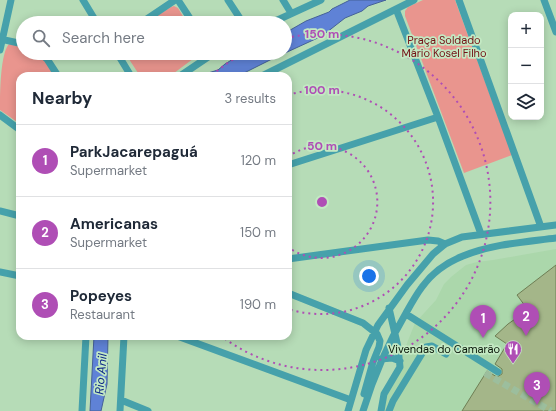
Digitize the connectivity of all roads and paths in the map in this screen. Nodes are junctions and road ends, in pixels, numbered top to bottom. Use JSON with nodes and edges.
{"nodes":[{"id":1,"x":11,"y":0,"type":"edge"},
{"id":2,"x":176,"y":0,"type":"edge"},
{"id":3,"x":228,"y":0,"type":"edge"},
{"id":4,"x":283,"y":0,"type":"edge"},
{"id":5,"x":321,"y":0,"type":"edge"},
{"id":6,"x":414,"y":0,"type":"edge"},
{"id":7,"x":458,"y":0,"type":"edge"},
{"id":8,"x":544,"y":0,"type":"edge"},
{"id":9,"x":85,"y":1,"type":"edge"},
{"id":10,"x":396,"y":9,"type":"junction"},
{"id":11,"x":291,"y":13,"type":"junction"},
{"id":12,"x":93,"y":16,"type":"edge"},
{"id":13,"x":152,"y":16,"type":"edge"},
{"id":14,"x":188,"y":16,"type":"edge"},
{"id":15,"x":238,"y":16,"type":"edge"},
{"id":16,"x":285,"y":16,"type":"edge"},
{"id":17,"x":556,"y":32,"type":"edge"},
{"id":18,"x":1,"y":39,"type":"edge"},
{"id":19,"x":16,"y":42,"type":"edge"},
{"id":20,"x":0,"y":50,"type":"edge"},
{"id":21,"x":48,"y":60,"type":"edge"},
{"id":22,"x":121,"y":60,"type":"edge"},
{"id":23,"x":203,"y":60,"type":"edge"},
{"id":24,"x":55,"y":72,"type":"edge"},
{"id":25,"x":129,"y":72,"type":"edge"},
{"id":26,"x":186,"y":72,"type":"edge"},
{"id":27,"x":270,"y":72,"type":"edge"},
{"id":28,"x":0,"y":114,"type":"edge"},
{"id":29,"x":438,"y":117,"type":"junction"},
{"id":30,"x":16,"y":127,"type":"edge"},
{"id":31,"x":292,"y":165,"type":"edge"},
{"id":32,"x":0,"y":211,"type":"edge"},
{"id":33,"x":16,"y":215,"type":"edge"},
{"id":34,"x":556,"y":224,"type":"edge"},
{"id":35,"x":541,"y":227,"type":"junction"},
{"id":36,"x":481,"y":234,"type":"junction"},
{"id":37,"x":556,"y":238,"type":"edge"},
{"id":38,"x":445,"y":244,"type":"junction"},
{"id":39,"x":292,"y":258,"type":"edge"},
{"id":40,"x":0,"y":272,"type":"edge"},
{"id":41,"x":16,"y":275,"type":"edge"},
{"id":42,"x":292,"y":295,"type":"edge"},
{"id":43,"x":389,"y":308,"type":"junction"},
{"id":44,"x":406,"y":314,"type":"junction"},
{"id":45,"x":375,"y":331,"type":"junction"},
{"id":46,"x":395,"y":333,"type":"junction"},
{"id":47,"x":86,"y":340,"type":"edge"},
{"id":48,"x":124,"y":340,"type":"edge"},
{"id":49,"x":188,"y":340,"type":"edge"},
{"id":50,"x":446,"y":354,"type":"dead end"},
{"id":51,"x":381,"y":359,"type":"junction"},
{"id":52,"x":400,"y":361,"type":"junction"},
{"id":53,"x":498,"y":372,"type":"dead end"},
{"id":54,"x":121,"y":400,"type":"junction"},
{"id":55,"x":350,"y":400,"type":"junction"},
{"id":56,"x":82,"y":411,"type":"edge"},
{"id":57,"x":120,"y":411,"type":"edge"},
{"id":58,"x":148,"y":411,"type":"edge"},
{"id":59,"x":348,"y":411,"type":"edge"},
{"id":60,"x":363,"y":411,"type":"edge"},
{"id":61,"x":381,"y":411,"type":"edge"},
{"id":62,"x":389,"y":411,"type":"edge"}],
"edges":[{"from":1,"to":18,"type":"street"},
{"from":2,"to":13,"type":"street"},
{"from":2,"to":14,"type":"street"},
{"from":3,"to":15,"type":"street"},
{"from":4,"to":11,"type":"street"},
{"from":5,"to":11,"type":"street"},
{"from":6,"to":10,"type":"street"},
{"from":7,"to":35,"type":"street"},
{"from":8,"to":17,"type":"street"},
{"from":9,"to":12,"type":"street"},
{"from":10,"to":27,"type":"street"},
{"from":10,"to":29,"type":"street"},
{"from":11,"to":16,"type":"street"},
{"from":18,"to":19,"type":"street"},
{"from":18,"to":20,"type":"street"},
{"from":21,"to":24,"type":"street"},
{"from":22,"to":25,"type":"street"},
{"from":23,"to":26,"type":"street"},
{"from":28,"to":30,"type":"street"},
{"from":29,"to":31,"type":"street"},
{"from":29,"to":36,"type":"street"},
{"from":32,"to":33,"type":"street"},
{"from":34,"to":35,"type":"street"},
{"from":35,"to":36,"type":"street"},
{"from":36,"to":38,"type":"street"},
{"from":37,"to":44,"type":"street"},
{"from":38,"to":39,"type":"street"},
{"from":38,"to":43,"type":"street"},
{"from":40,"to":41,"type":"street"},
{"from":42,"to":45,"type":"street"},
{"from":43,"to":45,"type":"street"},
{"from":43,"to":46,"type":"street"},
{"from":44,"to":46,"type":"street"},
{"from":44,"to":53,"type":"street"},
{"from":45,"to":55,"type":"street"},
{"from":45,"to":60,"type":"street"},
{"from":46,"to":51,"type":"street"},
{"from":46,"to":52,"type":"street"},
{"from":47,"to":56,"type":"street"},
{"from":48,"to":54,"type":"street"},
{"from":49,"to":55,"type":"street"},
{"from":50,"to":62,"type":"street"},
{"from":51,"to":52,"type":"street"},
{"from":51,"to":60,"type":"street"},
{"from":52,"to":61,"type":"street"},
{"from":54,"to":57,"type":"street"},
{"from":54,"to":58,"type":"street"},
{"from":55,"to":59,"type":"street"}]}
